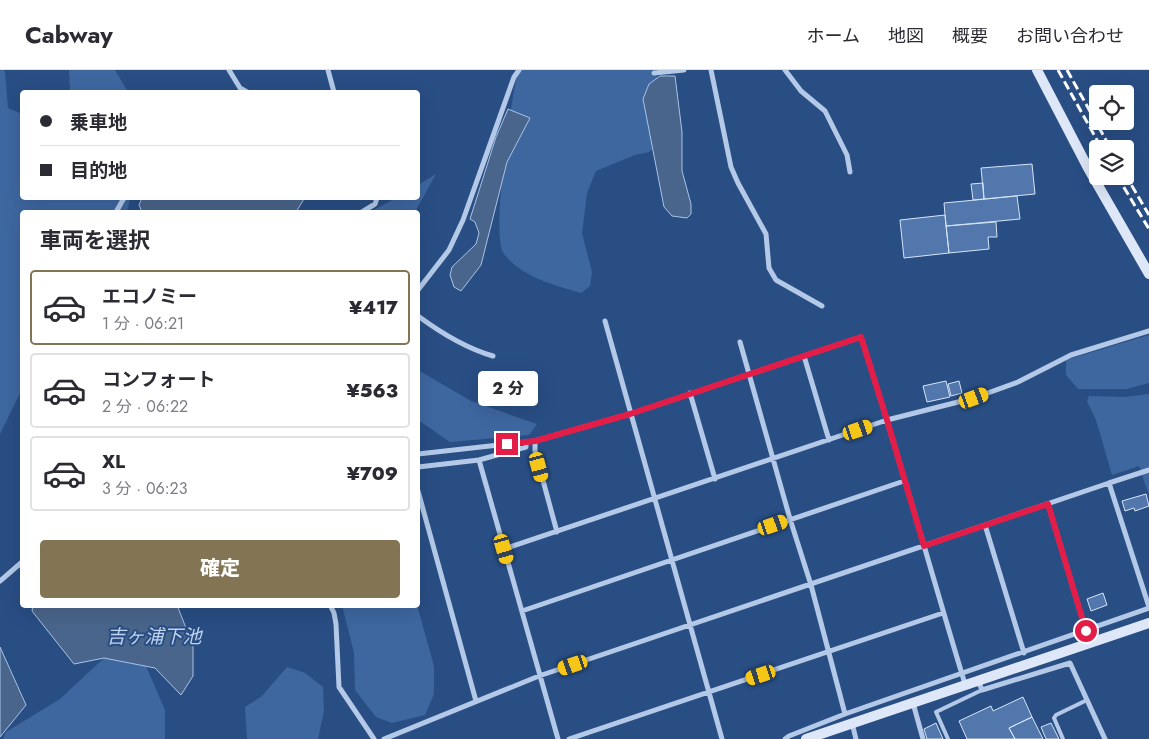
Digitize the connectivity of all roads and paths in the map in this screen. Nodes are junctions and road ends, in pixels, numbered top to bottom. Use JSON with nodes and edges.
{"nodes":[{"id":1,"x":229,"y":70,"type":"edge"},
{"id":2,"x":328,"y":70,"type":"edge"},
{"id":3,"x":515,"y":70,"type":"edge"},
{"id":4,"x":519,"y":70,"type":"edge"},
{"id":5,"x":684,"y":70,"type":"edge"},
{"id":6,"x":712,"y":70,"type":"edge"},
{"id":7,"x":785,"y":70,"type":"edge"},
{"id":8,"x":1037,"y":70,"type":"edge"},
{"id":9,"x":654,"y":73,"type":"dead end"},
{"id":10,"x":514,"y":77,"type":"junction"},
{"id":11,"x":244,"y":90,"type":"edge"},
{"id":12,"x":333,"y":90,"type":"edge"},
{"id":13,"x":850,"y":172,"type":"dead end"},
{"id":14,"x":376,"y":200,"type":"edge"},
{"id":15,"x":365,"y":210,"type":"edge"},
{"id":16,"x":1149,"y":274,"type":"edge"},
{"id":17,"x":420,"y":287,"type":"edge"},
{"id":18,"x":822,"y":306,"type":"dead end"},
{"id":19,"x":420,"y":317,"type":"edge"},
{"id":20,"x":605,"y":321,"type":"dead end"},
{"id":21,"x":1149,"y":331,"type":"edge"},
{"id":22,"x":740,"y":342,"type":"dead end"},
{"id":23,"x":493,"y":356,"type":"dead end"},
{"id":24,"x":804,"y":356,"type":"junction"},
{"id":25,"x":750,"y":374,"type":"junction"},
{"id":26,"x":690,"y":393,"type":"junction"},
{"id":27,"x":630,"y":414,"type":"junction"},
{"id":28,"x":887,"y":420,"type":"junction"},
{"id":29,"x":829,"y":440,"type":"junction"},
{"id":30,"x":535,"y":441,"type":"junction"},
{"id":31,"x":526,"y":443,"type":"junction"},
{"id":32,"x":420,"y":454,"type":"edge"},
{"id":33,"x":774,"y":459,"type":"junction"},
{"id":34,"x":479,"y":460,"type":"junction"},
{"id":35,"x":420,"y":467,"type":"edge"},
{"id":36,"x":1149,"y":470,"type":"edge"},
{"id":37,"x":715,"y":479,"type":"junction"},
{"id":38,"x":904,"y":481,"type":"junction"},
{"id":39,"x":1109,"y":483,"type":"junction"},
{"id":40,"x":420,"y":498,"type":"edge"},
{"id":41,"x":655,"y":499,"type":"junction"},
{"id":42,"x":1048,"y":504,"type":"junction"},
{"id":43,"x":790,"y":519,"type":"junction"},
{"id":44,"x":985,"y":525,"type":"junction"},
{"id":45,"x":557,"y":532,"type":"junction"},
{"id":46,"x":924,"y":546,"type":"junction"},
{"id":47,"x":504,"y":549,"type":"junction"},
{"id":48,"x":673,"y":560,"type":"junction"},
{"id":49,"x":20,"y":564,"type":"edge"},
{"id":50,"x":0,"y":581,"type":"edge"},
{"id":51,"x":810,"y":585,"type":"junction"},
{"id":52,"x":1149,"y":607,"type":"edge"},
{"id":53,"x":332,"y":608,"type":"edge"},
{"id":54,"x":522,"y":611,"type":"junction"},
{"id":55,"x":943,"y":613,"type":"junction"},
{"id":56,"x":1149,"y":623,"type":"edge"},
{"id":57,"x":691,"y":625,"type":"junction"},
{"id":58,"x":1086,"y":631,"type":"junction"},
{"id":59,"x":828,"y":653,"type":"junction"},
{"id":60,"x":1024,"y":653,"type":"junction"},
{"id":61,"x":540,"y":676,"type":"junction"},
{"id":62,"x":964,"y":679,"type":"junction"},
{"id":63,"x":978,"y":680,"type":"junction"},
{"id":64,"x":982,"y":690,"type":"junction"},
{"id":65,"x":710,"y":692,"type":"junction"},
{"id":66,"x":1087,"y":700,"type":"junction"},
{"id":67,"x":476,"y":701,"type":"junction"},
{"id":68,"x":913,"y":703,"type":"junction"},
{"id":69,"x":845,"y":714,"type":"junction"},
{"id":70,"x":852,"y":723,"type":"junction"},
{"id":71,"x":374,"y":739,"type":"edge"},
{"id":72,"x":384,"y":739,"type":"edge"},
{"id":73,"x":558,"y":739,"type":"edge"},
{"id":74,"x":569,"y":739,"type":"edge"},
{"id":75,"x":722,"y":739,"type":"edge"},
{"id":76,"x":786,"y":739,"type":"edge"},
{"id":77,"x":806,"y":739,"type":"edge"},
{"id":78,"x":856,"y":739,"type":"edge"},
{"id":79,"x":923,"y":739,"type":"edge"},
{"id":80,"x":948,"y":739,"type":"edge"},
{"id":81,"x":1064,"y":739,"type":"edge"},
{"id":82,"x":1105,"y":739,"type":"edge"}],
"edges":[{"from":1,"to":11,"type":"street"},
{"from":2,"to":12,"type":"street"},
{"from":3,"to":10,"type":"street"},
{"from":4,"to":10,"type":"street"},
{"from":5,"to":9,"type":"street"},
{"from":6,"to":18,"type":"street"},
{"from":7,"to":13,"type":"street"},
{"from":8,"to":16,"type":"street"},
{"from":10,"to":17,"type":"street"},
{"from":14,"to":15,"type":"street"},
{"from":19,"to":23,"type":"street"},
{"from":20,"to":27,"type":"street"},
{"from":21,"to":28,"type":"street"},
{"from":22,"to":25,"type":"street"},
{"from":24,"to":25,"type":"street"},
{"from":24,"to":28,"type":"street"},
{"from":24,"to":29,"type":"street"},
{"from":25,"to":26,"type":"street"},
{"from":25,"to":33,"type":"street"},
{"from":26,"to":27,"type":"street"},
{"from":26,"to":37,"type":"street"},
{"from":27,"to":30,"type":"street"},
{"from":27,"to":41,"type":"street"},
{"from":28,"to":29,"type":"street"},
{"from":28,"to":38,"type":"street"},
{"from":29,"to":33,"type":"street"},
{"from":30,"to":31,"type":"street"},
{"from":30,"to":45,"type":"street"},
{"from":31,"to":32,"type":"street"},
{"from":31,"to":34,"type":"street"},
{"from":33,"to":37,"type":"street"},
{"from":33,"to":43,"type":"street"},
{"from":34,"to":35,"type":"street"},
{"from":34,"to":47,"type":"street"},
{"from":36,"to":39,"type":"street"},
{"from":37,"to":41,"type":"street"},
{"from":38,"to":43,"type":"street"},
{"from":38,"to":46,"type":"street"},
{"from":39,"to":42,"type":"street"},
{"from":39,"to":52,"type":"street"},
{"from":40,"to":67,"type":"street"},
{"from":41,"to":45,"type":"street"},
{"from":41,"to":48,"type":"street"},
{"from":42,"to":44,"type":"street"},
{"from":42,"to":58,"type":"street"},
{"from":43,"to":48,"type":"street"},
{"from":43,"to":51,"type":"street"},
{"from":44,"to":46,"type":"street"},
{"from":44,"to":60,"type":"street"},
{"from":45,"to":47,"type":"street"},
{"from":46,"to":51,"type":"street"},
{"from":46,"to":55,"type":"street"},
{"from":47,"to":54,"type":"street"},
{"from":48,"to":54,"type":"street"},
{"from":48,"to":57,"type":"street"},
{"from":49,"to":50,"type":"street"},
{"from":51,"to":57,"type":"street"},
{"from":51,"to":59,"type":"street"},
{"from":52,"to":58,"type":"street"},
{"from":53,"to":71,"type":"street"},
{"from":54,"to":61,"type":"street"},
{"from":55,"to":59,"type":"street"},
{"from":55,"to":62,"type":"street"},
{"from":56,"to":63,"type":"street"},
{"from":57,"to":61,"type":"street"},
{"from":57,"to":65,"type":"street"},
{"from":58,"to":60,"type":"street"},
{"from":59,"to":65,"type":"street"},
{"from":59,"to":69,"type":"street"},
{"from":60,"to":62,"type":"street"},
{"from":61,"to":67,"type":"street"},
{"from":61,"to":73,"type":"street"},
{"from":62,"to":63,"type":"street"},
{"from":62,"to":68,"type":"street"},
{"from":62,"to":69,"type":"street"},
{"from":63,"to":64,"type":"street"},
{"from":64,"to":66,"type":"street"},
{"from":64,"to":80,"type":"lane"},
{"from":65,"to":74,"type":"street"},
{"from":65,"to":75,"type":"street"},
{"from":66,"to":81,"type":"lane"},
{"from":66,"to":82,"type":"street"},
{"from":67,"to":72,"type":"street"},
{"from":68,"to":70,"type":"street"},
{"from":68,"to":79,"type":"street"},
{"from":69,"to":76,"type":"street"},
{"from":70,"to":77,"type":"street"},
{"from":70,"to":78,"type":"street"}]}
